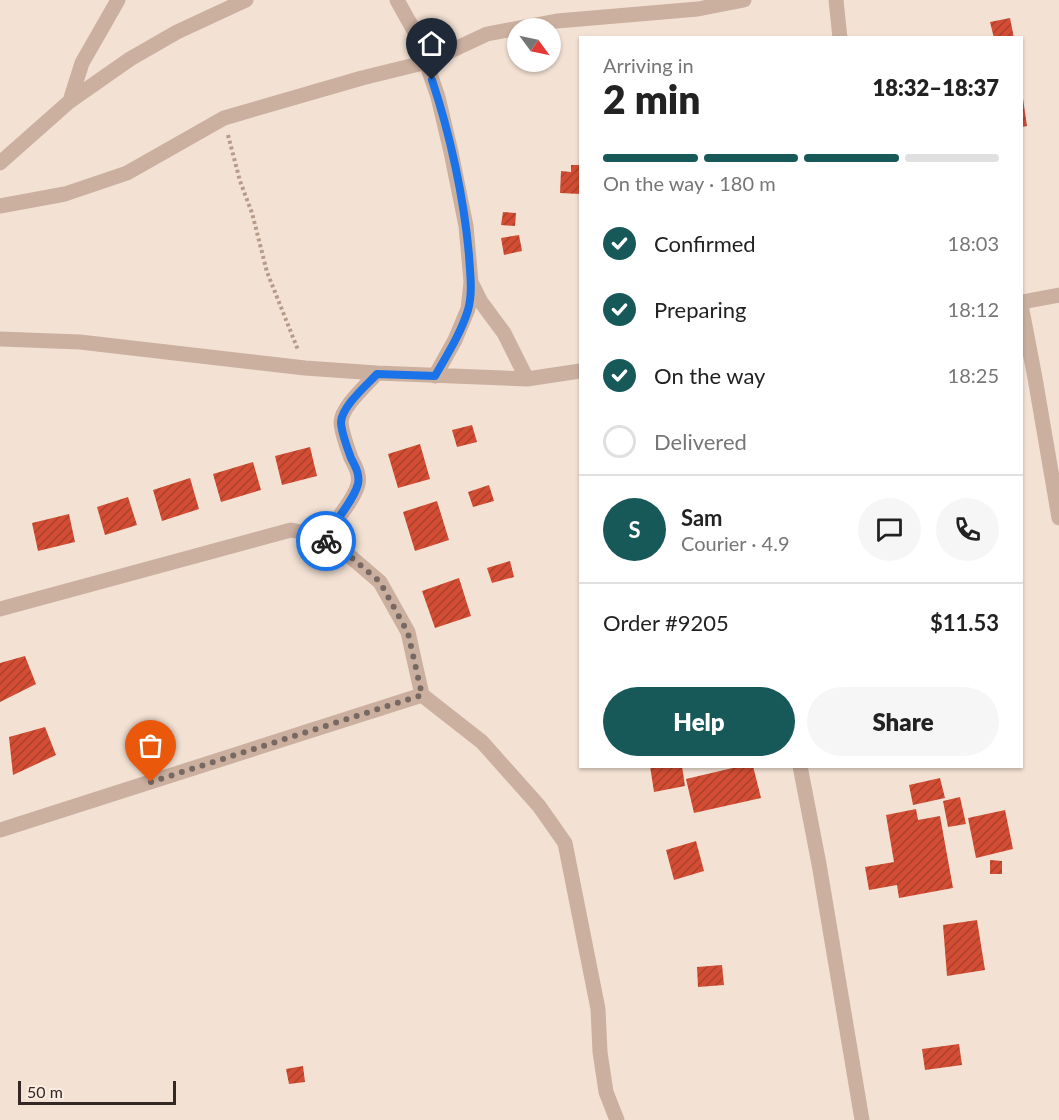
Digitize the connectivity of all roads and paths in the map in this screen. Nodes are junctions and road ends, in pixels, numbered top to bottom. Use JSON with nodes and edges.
{"nodes":[{"id":1,"x":118,"y":0,"type":"edge"},
{"id":2,"x":246,"y":0,"type":"edge"},
{"id":3,"x":397,"y":0,"type":"edge"},
{"id":4,"x":744,"y":0,"type":"edge"},
{"id":5,"x":836,"y":0,"type":"edge"},
{"id":6,"x":840,"y":36,"type":"edge"},
{"id":7,"x":427,"y":62,"type":"junction"},
{"id":8,"x":70,"y":101,"type":"junction"},
{"id":9,"x":224,"y":118,"type":"junction"},
{"id":10,"x":0,"y":162,"type":"edge"},
{"id":11,"x":0,"y":206,"type":"edge"},
{"id":12,"x":471,"y":282,"type":"junction"},
{"id":13,"x":1059,"y":295,"type":"edge"},
{"id":14,"x":1023,"y":302,"type":"edge"},
{"id":15,"x":1023,"y":315,"type":"edge"},
{"id":16,"x":0,"y":339,"type":"edge"},
{"id":17,"x":305,"y":368,"type":"junction"},
{"id":18,"x":579,"y":371,"type":"edge"},
{"id":19,"x":377,"y":374,"type":"junction"},
{"id":20,"x":435,"y":376,"type":"junction"},
{"id":21,"x":527,"y":379,"type":"junction"},
{"id":22,"x":1059,"y":518,"type":"edge"},
{"id":23,"x":322,"y":539,"type":"junction"},
{"id":24,"x":0,"y":609,"type":"edge"},
{"id":25,"x":422,"y":695,"type":"junction"},
{"id":26,"x":800,"y":768,"type":"edge"},
{"id":27,"x":0,"y":830,"type":"edge"},
{"id":28,"x":617,"y":1120,"type":"edge"},
{"id":29,"x":862,"y":1120,"type":"edge"}],
"edges":[{"from":1,"to":8,"type":"street"},
{"from":2,"to":8,"type":"street"},
{"from":3,"to":7,"type":"street"},
{"from":4,"to":7,"type":"street"},
{"from":5,"to":6,"type":"street"},
{"from":7,"to":9,"type":"street"},
{"from":7,"to":12,"type":"street"},
{"from":8,"to":10,"type":"street"},
{"from":9,"to":11,"type":"street"},
{"from":9,"to":17,"type":"path"},
{"from":12,"to":20,"type":"street"},
{"from":12,"to":21,"type":"street"},
{"from":13,"to":14,"type":"street"},
{"from":15,"to":22,"type":"street"},
{"from":16,"to":17,"type":"street"},
{"from":17,"to":19,"type":"street"},
{"from":18,"to":21,"type":"street"},
{"from":19,"to":20,"type":"street"},
{"from":19,"to":23,"type":"street"},
{"from":20,"to":21,"type":"street"},
{"from":23,"to":24,"type":"street"},
{"from":23,"to":25,"type":"street"},
{"from":25,"to":27,"type":"street"},
{"from":25,"to":28,"type":"street"},
{"from":26,"to":29,"type":"street"}]}
